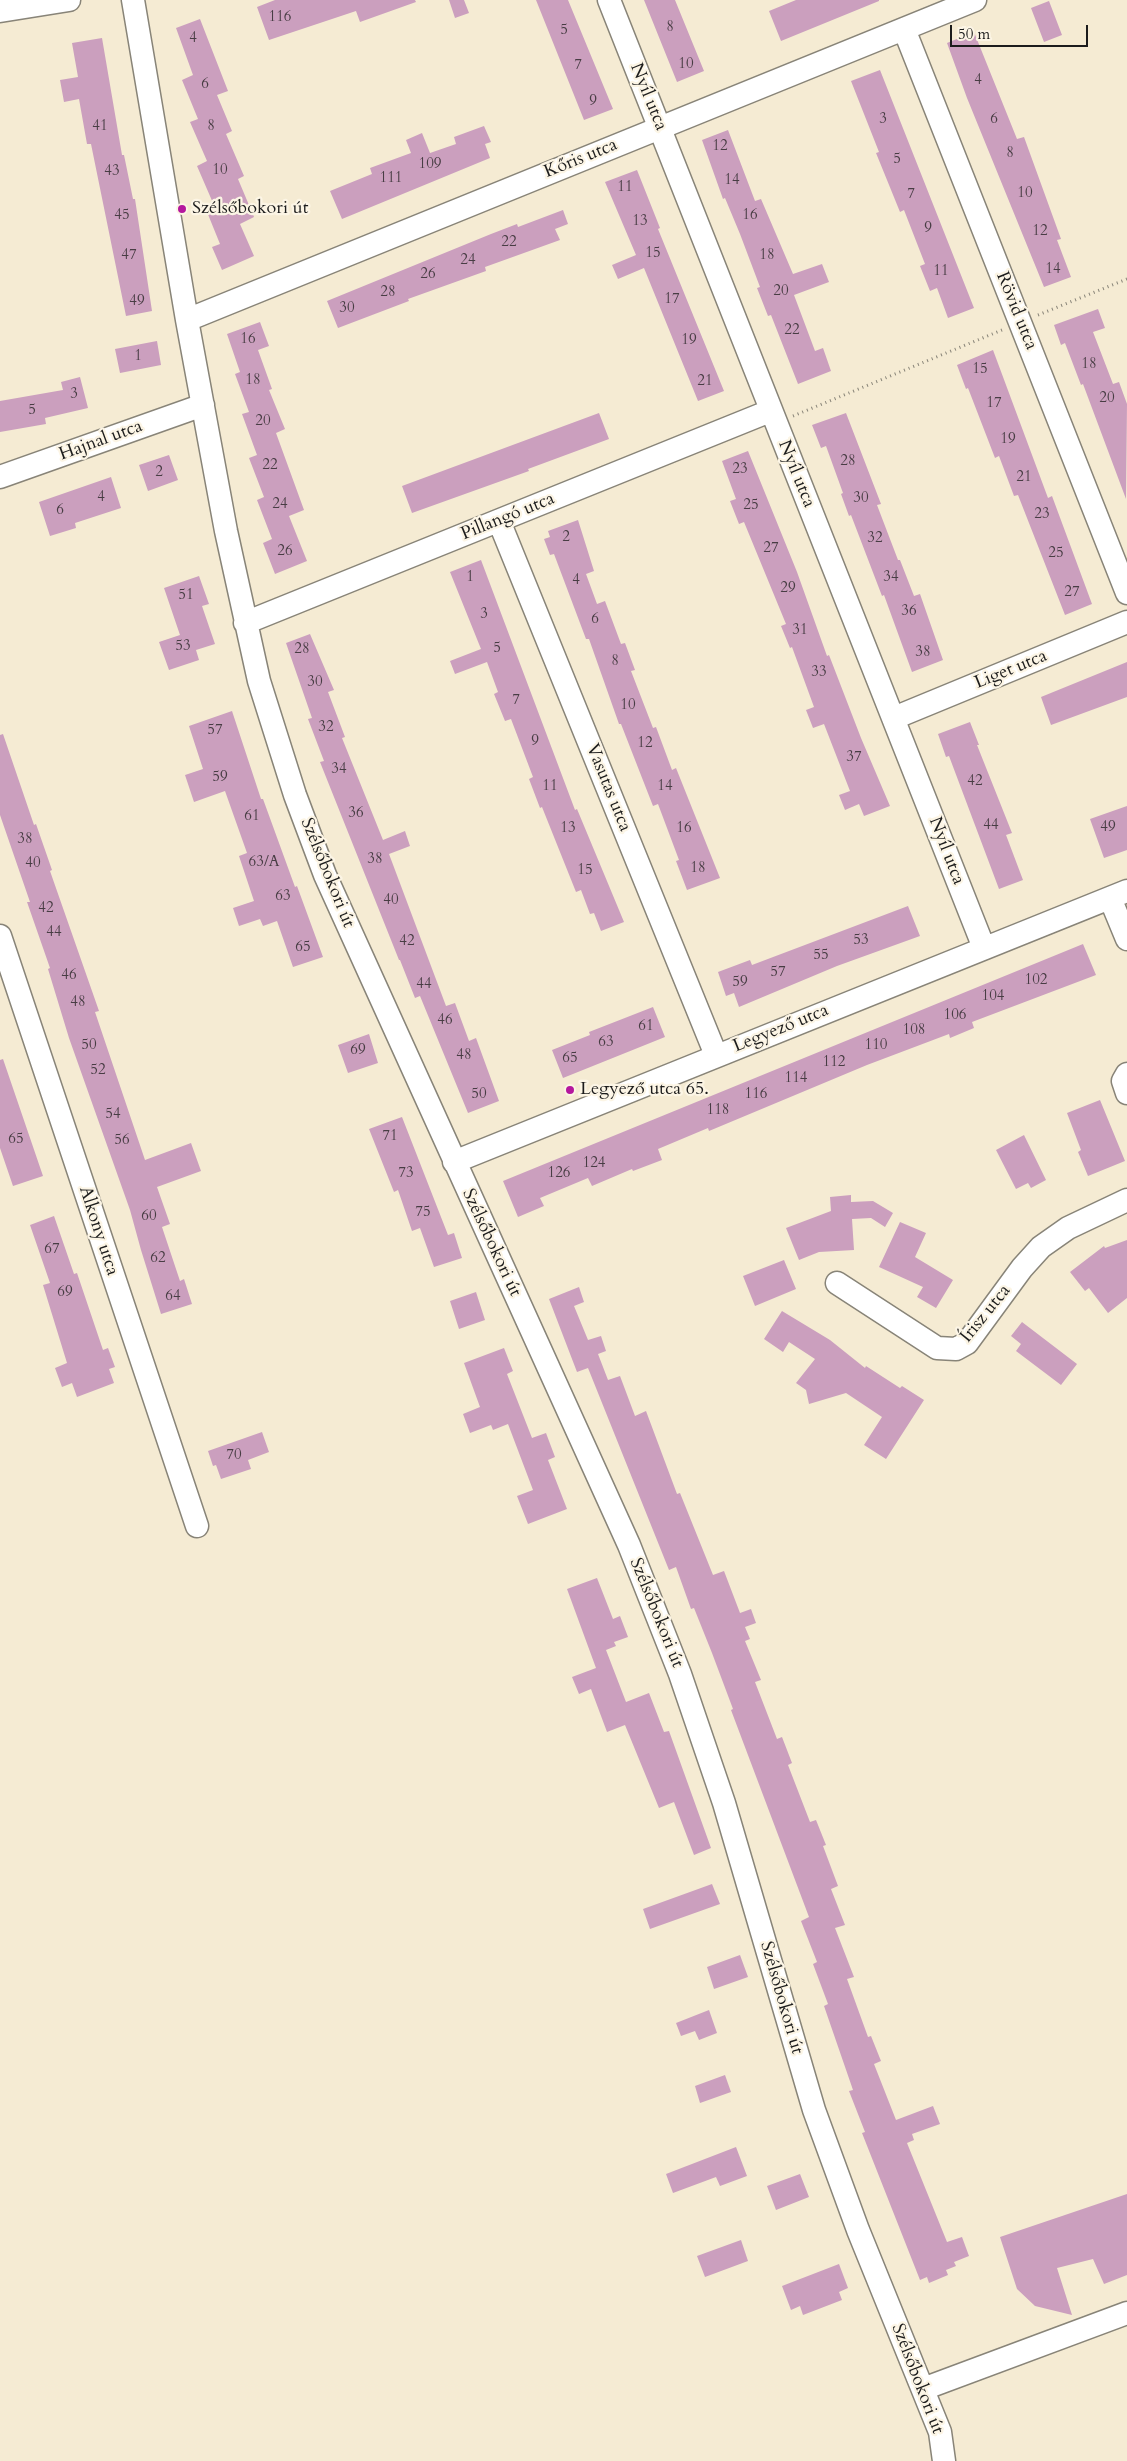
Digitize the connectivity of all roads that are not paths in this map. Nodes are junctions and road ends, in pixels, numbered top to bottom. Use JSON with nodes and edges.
{"nodes":[{"id":1,"x":69,"y":0,"type":"edge"},
{"id":2,"x":133,"y":0,"type":"edge"},
{"id":3,"x":609,"y":0,"type":"edge"},
{"id":4,"x":975,"y":0,"type":"edge"},
{"id":5,"x":0,"y":11,"type":"edge"},
{"id":6,"x":904,"y":30,"type":"junction"},
{"id":7,"x":660,"y":127,"type":"junction"},
{"id":8,"x":187,"y":320,"type":"junction"},
{"id":9,"x":203,"y":404,"type":"junction"},
{"id":10,"x":770,"y":412,"type":"junction"},
{"id":11,"x":0,"y":477,"type":"edge"},
{"id":12,"x":499,"y":521,"type":"junction"},
{"id":13,"x":1127,"y":593,"type":"edge"},
{"id":14,"x":1127,"y":622,"type":"edge"},
{"id":15,"x":245,"y":623,"type":"junction"},
{"id":16,"x":894,"y":718,"type":"junction"},
{"id":17,"x":1118,"y":894,"type":"edge"},
{"id":18,"x":0,"y":936,"type":"edge"},
{"id":19,"x":1127,"y":939,"type":"edge"},
{"id":20,"x":984,"y":948,"type":"junction"},
{"id":21,"x":716,"y":1055,"type":"junction"},
{"id":22,"x":1127,"y":1074,"type":"edge"},
{"id":23,"x":1127,"y":1093,"type":"edge"},
{"id":24,"x":454,"y":1162,"type":"junction"},
{"id":25,"x":1127,"y":1200,"type":"edge"},
{"id":26,"x":837,"y":1283,"type":"dead end"},
{"id":27,"x":196,"y":1526,"type":"dead end"},
{"id":28,"x":1127,"y":2314,"type":"edge"},
{"id":29,"x":923,"y":2389,"type":"junction"},
{"id":30,"x":944,"y":2461,"type":"edge"}],
"edges":[{"from":1,"to":5,"type":"street"},
{"from":2,"to":8,"type":"street","name":"Szélsőbokori út"},
{"from":3,"to":7,"type":"street","name":"Nyíl utca"},
{"from":4,"to":6,"type":"street","name":"Kőris utca"},
{"from":6,"to":7,"type":"street","name":"Kőris utca"},
{"from":6,"to":13,"type":"street","name":"Rövid utca"},
{"from":7,"to":8,"type":"street","name":"Kőris utca"},
{"from":7,"to":10,"type":"street","name":"Nyíl utca"},
{"from":8,"to":9,"type":"street","name":"Szélsőbokori út"},
{"from":9,"to":11,"type":"street","name":"Hajnal utca"},
{"from":9,"to":15,"type":"street","name":"Szélsőbokori út"},
{"from":10,"to":12,"type":"street","name":"Pillangó utca"},
{"from":10,"to":16,"type":"street","name":"Nyíl utca"},
{"from":12,"to":15,"type":"street","name":"Pillangó utca"},
{"from":12,"to":21,"type":"street","name":"Vasutas utca"},
{"from":14,"to":16,"type":"street","name":"Liget utca"},
{"from":15,"to":24,"type":"street","name":"Szélsőbokori út"},
{"from":16,"to":20,"type":"street","name":"Nyíl utca"},
{"from":17,"to":19,"type":"street","name":"Legyező utca"},
{"from":17,"to":20,"type":"street","name":"Legyező utca"},
{"from":18,"to":27,"type":"street","name":"Alkony utca"},
{"from":20,"to":21,"type":"street","name":"Legyező utca"},
{"from":21,"to":24,"type":"street","name":"Legyező utca"},
{"from":22,"to":23,"type":"street"},
{"from":24,"to":29,"type":"street","name":"Szélsőbokori út"},
{"from":25,"to":26,"type":"street","name":"Írisz utca"},
{"from":28,"to":29,"type":"street"},
{"from":29,"to":30,"type":"street","name":"Szélsőbokori út"}]}
